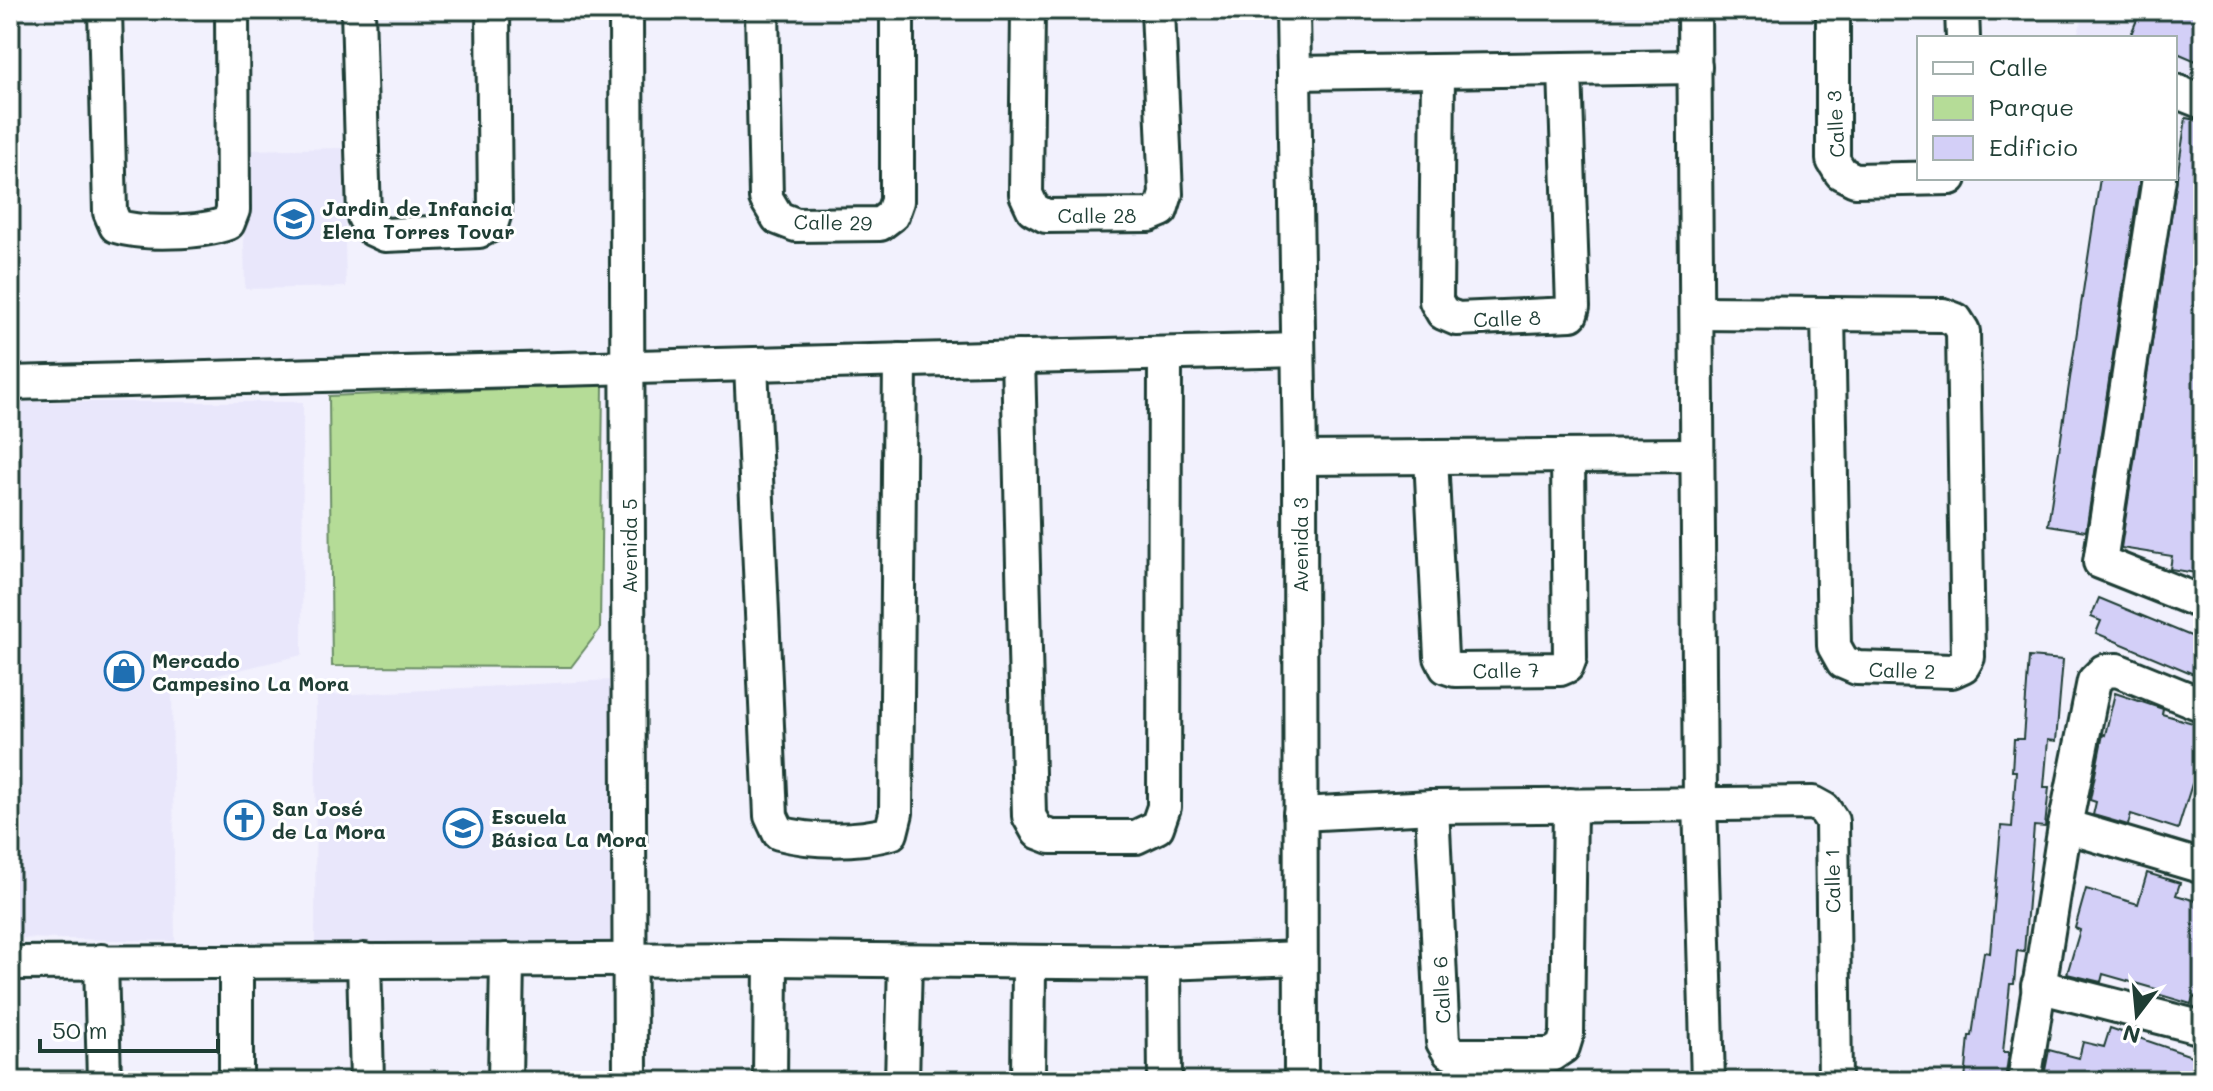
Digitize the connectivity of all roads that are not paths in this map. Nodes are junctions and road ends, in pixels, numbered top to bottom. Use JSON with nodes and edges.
{"nodes":[{"id":1,"x":105,"y":10,"type":"edge"},
{"id":2,"x":232,"y":10,"type":"edge"},
{"id":3,"x":358,"y":10,"type":"edge"},
{"id":4,"x":493,"y":10,"type":"edge"},
{"id":5,"x":626,"y":10,"type":"edge"},
{"id":6,"x":762,"y":10,"type":"edge"},
{"id":7,"x":897,"y":10,"type":"edge"},
{"id":8,"x":1028,"y":10,"type":"edge"},
{"id":9,"x":1158,"y":10,"type":"edge"},
{"id":10,"x":1293,"y":10,"type":"edge"},
{"id":11,"x":1694,"y":10,"type":"edge"},
{"id":12,"x":1833,"y":10,"type":"edge"},
{"id":13,"x":1962,"y":10,"type":"edge"},
{"id":14,"x":1963,"y":36,"type":"edge"},
{"id":15,"x":1695,"y":67,"type":"junction"},
{"id":16,"x":1565,"y":70,"type":"junction"},
{"id":17,"x":1438,"y":71,"type":"junction"},
{"id":18,"x":1295,"y":73,"type":"junction"},
{"id":19,"x":2177,"y":92,"type":"edge"},
{"id":20,"x":2203,"y":102,"type":"edge"},
{"id":21,"x":1917,"y":179,"type":"edge"},
{"id":22,"x":2159,"y":180,"type":"edge"},
{"id":23,"x":1697,"y":313,"type":"junction"},
{"id":24,"x":1828,"y":314,"type":"junction"},
{"id":25,"x":1298,"y":350,"type":"junction"},
{"id":26,"x":1165,"y":354,"type":"junction"},
{"id":27,"x":1018,"y":357,"type":"junction"},
{"id":28,"x":900,"y":360,"type":"junction"},
{"id":29,"x":751,"y":365,"type":"junction"},
{"id":30,"x":629,"y":367,"type":"junction"},
{"id":31,"x":10,"y":383,"type":"edge"},
{"id":32,"x":1697,"y":455,"type":"junction"},
{"id":33,"x":1568,"y":456,"type":"junction"},
{"id":34,"x":1431,"y":457,"type":"junction"},
{"id":35,"x":1300,"y":458,"type":"junction"},
{"id":36,"x":2203,"y":603,"type":"edge"},
{"id":37,"x":2203,"y":705,"type":"edge"},
{"id":38,"x":1700,"y":802,"type":"junction"},
{"id":39,"x":1570,"y":805,"type":"junction"},
{"id":40,"x":1432,"y":807,"type":"junction"},
{"id":41,"x":1300,"y":814,"type":"junction"},
{"id":42,"x":2065,"y":826,"type":"junction"},
{"id":43,"x":2203,"y":867,"type":"edge"},
{"id":44,"x":1300,"y":958,"type":"junction"},
{"id":45,"x":771,"y":959,"type":"junction"},
{"id":46,"x":364,"y":960,"type":"junction"},
{"id":47,"x":507,"y":960,"type":"junction"},
{"id":48,"x":629,"y":960,"type":"junction"},
{"id":49,"x":101,"y":961,"type":"junction"},
{"id":50,"x":236,"y":962,"type":"junction"},
{"id":51,"x":905,"y":962,"type":"junction"},
{"id":52,"x":10,"y":963,"type":"edge"},
{"id":53,"x":1029,"y":963,"type":"junction"},
{"id":54,"x":1164,"y":963,"type":"junction"},
{"id":55,"x":2038,"y":986,"type":"junction"},
{"id":56,"x":2203,"y":1028,"type":"edge"},
{"id":57,"x":104,"y":1081,"type":"edge"},
{"id":58,"x":236,"y":1081,"type":"edge"},
{"id":59,"x":367,"y":1081,"type":"edge"},
{"id":60,"x":505,"y":1081,"type":"edge"},
{"id":61,"x":630,"y":1081,"type":"edge"},
{"id":62,"x":770,"y":1081,"type":"edge"},
{"id":63,"x":902,"y":1081,"type":"edge"},
{"id":64,"x":1028,"y":1081,"type":"edge"},
{"id":65,"x":1165,"y":1081,"type":"edge"},
{"id":66,"x":1301,"y":1081,"type":"edge"},
{"id":67,"x":1708,"y":1081,"type":"edge"},
{"id":68,"x":1835,"y":1081,"type":"edge"},
{"id":69,"x":2024,"y":1081,"type":"edge"}],
"edges":[{"from":1,"to":2,"type":"street"},
{"from":3,"to":4,"type":"street"},
{"from":5,"to":30,"type":"street","name":"Avenida 5"},
{"from":6,"to":7,"type":"street","name":"Calle 29"},
{"from":8,"to":9,"type":"street","name":"Calle 28"},
{"from":10,"to":18,"type":"street","name":"Avenida 3"},
{"from":11,"to":15,"type":"street"},
{"from":12,"to":21,"type":"street","name":"Calle 3"},
{"from":13,"to":14,"type":"street"},
{"from":15,"to":16,"type":"street"},
{"from":15,"to":23,"type":"street"},
{"from":16,"to":17,"type":"street"},
{"from":16,"to":17,"type":"street","name":"Calle 8"},
{"from":17,"to":18,"type":"street"},
{"from":18,"to":25,"type":"street","name":"Avenida 3"},
{"from":19,"to":20,"type":"street"},
{"from":22,"to":36,"type":"street"},
{"from":23,"to":24,"type":"street"},
{"from":23,"to":32,"type":"street"},
{"from":24,"to":24,"type":"street","name":"Calle 2"},
{"from":25,"to":26,"type":"street"},
{"from":25,"to":35,"type":"street","name":"Avenida 3"},
{"from":26,"to":27,"type":"street"},
{"from":26,"to":27,"type":"street"},
{"from":27,"to":28,"type":"street"},
{"from":28,"to":29,"type":"street"},
{"from":28,"to":29,"type":"street"},
{"from":29,"to":30,"type":"street"},
{"from":30,"to":31,"type":"street"},
{"from":30,"to":48,"type":"street","name":"Avenida 5"},
{"from":32,"to":33,"type":"street"},
{"from":32,"to":38,"type":"street"},
{"from":33,"to":34,"type":"street"},
{"from":33,"to":34,"type":"street","name":"Calle 7"},
{"from":34,"to":35,"type":"street"},
{"from":35,"to":41,"type":"street","name":"Avenida 3"},
{"from":37,"to":42,"type":"street"},
{"from":38,"to":39,"type":"street","name":"Calle 1"},
{"from":38,"to":67,"type":"street"},
{"from":38,"to":68,"type":"street","name":"Calle 1"},
{"from":39,"to":40,"type":"street","name":"Calle 1"},
{"from":39,"to":40,"type":"street","name":"Calle 6"},
{"from":40,"to":41,"type":"street","name":"Calle 1"},
{"from":41,"to":44,"type":"street","name":"Avenida 3"},
{"from":42,"to":43,"type":"street"},
{"from":42,"to":55,"type":"street"},
{"from":44,"to":54,"type":"street"},
{"from":44,"to":66,"type":"street","name":"Avenida 3"},
{"from":45,"to":48,"type":"street"},
{"from":45,"to":51,"type":"street"},
{"from":45,"to":62,"type":"street"},
{"from":46,"to":47,"type":"street"},
{"from":46,"to":50,"type":"street"},
{"from":46,"to":59,"type":"street"},
{"from":47,"to":48,"type":"street"},
{"from":47,"to":60,"type":"street"},
{"from":48,"to":61,"type":"street","name":"Avenida 5"},
{"from":49,"to":50,"type":"street"},
{"from":49,"to":52,"type":"street"},
{"from":49,"to":57,"type":"street"},
{"from":50,"to":58,"type":"street"},
{"from":51,"to":53,"type":"street"},
{"from":51,"to":63,"type":"street"},
{"from":53,"to":54,"type":"street"},
{"from":53,"to":64,"type":"street"},
{"from":54,"to":65,"type":"street"},
{"from":55,"to":56,"type":"street"},
{"from":55,"to":69,"type":"street"}]}
